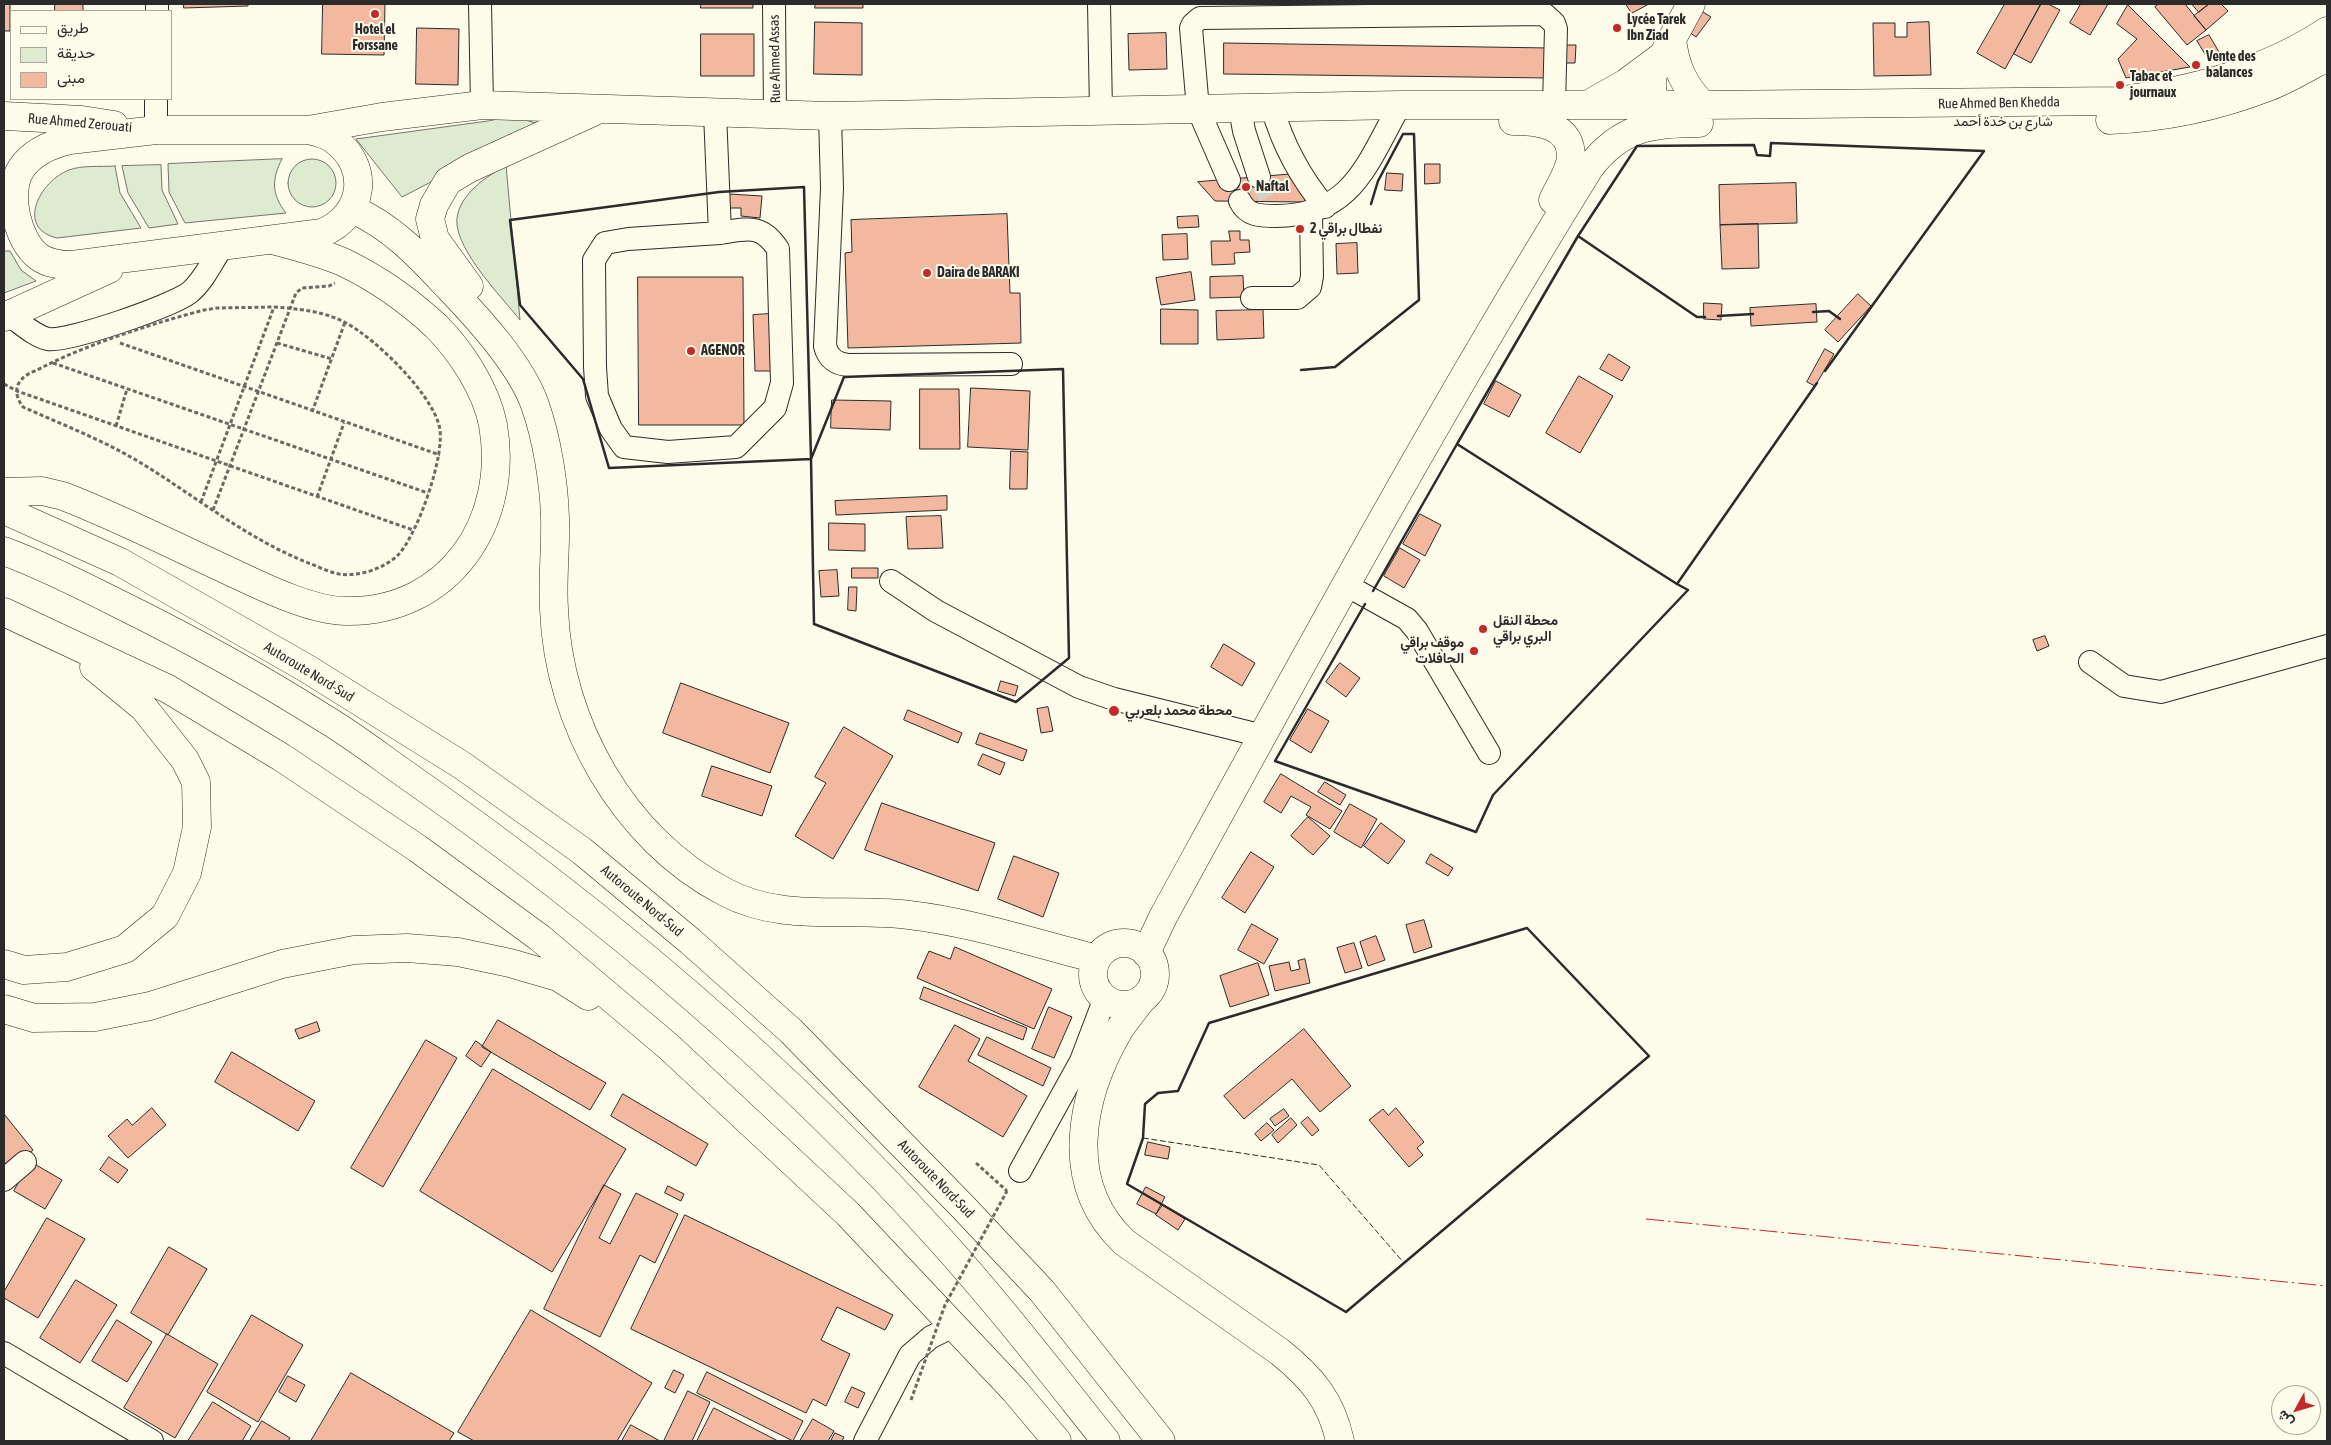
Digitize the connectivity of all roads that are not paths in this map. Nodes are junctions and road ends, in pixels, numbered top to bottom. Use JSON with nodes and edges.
{"nodes":[{"id":1,"x":480,"y":4,"type":"edge"},
{"id":2,"x":774,"y":4,"type":"edge"},
{"id":3,"x":1099,"y":4,"type":"edge"},
{"id":4,"x":1691,"y":4,"type":"edge"},
{"id":5,"x":2327,"y":31,"type":"edge"},
{"id":6,"x":1666,"y":48,"type":"junction"},
{"id":7,"x":2327,"y":57,"type":"edge"},
{"id":8,"x":156,"y":100,"type":"edge"},
{"id":9,"x":482,"y":105,"type":"junction"},
{"id":10,"x":1400,"y":105,"type":"junction"},
{"id":11,"x":1441,"y":105,"type":"junction"},
{"id":12,"x":1554,"y":105,"type":"junction"},
{"id":13,"x":1587,"y":105,"type":"junction"},
{"id":14,"x":1703,"y":105,"type":"junction"},
{"id":15,"x":1240,"y":108,"type":"junction"},
{"id":16,"x":1272,"y":108,"type":"junction"},
{"id":17,"x":599,"y":109,"type":"junction"},
{"id":18,"x":1198,"y":109,"type":"junction"},
{"id":19,"x":1101,"y":111,"type":"junction"},
{"id":20,"x":715,"y":113,"type":"junction"},
{"id":21,"x":775,"y":114,"type":"junction"},
{"id":22,"x":1662,"y":114,"type":"junction"},
{"id":23,"x":4,"y":116,"type":"edge"},
{"id":24,"x":830,"y":116,"type":"junction"},
{"id":25,"x":156,"y":130,"type":"junction"},
{"id":26,"x":308,"y":130,"type":"junction"},
{"id":27,"x":1259,"y":177,"type":"tunnel mouth"},
{"id":28,"x":1229,"y":180,"type":"dead end"},
{"id":29,"x":10,"y":181,"type":"edge"},
{"id":30,"x":1240,"y":201,"type":"dead end"},
{"id":31,"x":352,"y":209,"type":"junction"},
{"id":32,"x":1318,"y":210,"type":"junction"},
{"id":33,"x":720,"y":233,"type":"junction"},
{"id":34,"x":274,"y":240,"type":"junction"},
{"id":35,"x":222,"y":247,"type":"junction"},
{"id":36,"x":137,"y":257,"type":"junction"},
{"id":37,"x":1526,"y":271,"type":"junction"},
{"id":38,"x":1252,"y":298,"type":"dead end"},
{"id":39,"x":7,"y":316,"type":"edge"},
{"id":40,"x":1012,"y":364,"type":"dead end"},
{"id":41,"x":535,"y":404,"type":"junction"},
{"id":42,"x":4,"y":492,"type":"edge"},
{"id":43,"x":4,"y":510,"type":"edge"},
{"id":44,"x":4,"y":551,"type":"edge"},
{"id":45,"x":891,"y":581,"type":"dead end"},
{"id":46,"x":1346,"y":585,"type":"junction"},
{"id":47,"x":4,"y":612,"type":"edge"},
{"id":48,"x":42,"y":629,"type":"junction"},
{"id":49,"x":2327,"y":646,"type":"edge"},
{"id":50,"x":2090,"y":662,"type":"dead end"},
{"id":51,"x":1263,"y":736,"type":"junction"},
{"id":52,"x":1489,"y":753,"type":"dead end"},
{"id":53,"x":1146,"y":953,"type":"junction"},
{"id":54,"x":1097,"y":959,"type":"junction"},
{"id":55,"x":4,"y":964,"type":"edge"},
{"id":56,"x":1105,"y":998,"type":"junction"},
{"id":57,"x":1142,"y":999,"type":"junction"},
{"id":58,"x":4,"y":1009,"type":"edge"},
{"id":59,"x":669,"y":1047,"type":"junction"},
{"id":60,"x":25,"y":1162,"type":"dead end"},
{"id":61,"x":1020,"y":1171,"type":"dead end"},
{"id":62,"x":4,"y":1180,"type":"edge"},
{"id":63,"x":954,"y":1326,"type":"junction"},
{"id":64,"x":4,"y":1354,"type":"edge"},
{"id":65,"x":152,"y":1441,"type":"edge"},
{"id":66,"x":865,"y":1441,"type":"edge"},
{"id":67,"x":1057,"y":1441,"type":"edge"},
{"id":68,"x":1106,"y":1441,"type":"edge"},
{"id":69,"x":1161,"y":1441,"type":"edge"},
{"id":70,"x":1340,"y":1441,"type":"edge"}],
"edges":[{"from":1,"to":9,"type":"street"},
{"from":2,"to":21,"type":"street","name":"Rue Ahmed Assas"},
{"from":3,"to":19,"type":"street"},
{"from":4,"to":6,"type":"main road"},
{"from":5,"to":14,"type":"main road","name":"Rue Ahmed Ben Khedda"},
{"from":6,"to":13,"type":"main road"},
{"from":6,"to":14,"type":"main road"},
{"from":6,"to":22,"type":"main road"},
{"from":7,"to":22,"type":"main road","name":"شارع بن خدة أحمد"},
{"from":8,"to":25,"type":"street"},
{"from":9,"to":17,"type":"main road"},
{"from":9,"to":26,"type":"main road"},
{"from":10,"to":11,"type":"main road"},
{"from":10,"to":16,"type":"main road"},
{"from":10,"to":32,"type":"street"},
{"from":11,"to":12,"type":"main road"},
{"from":11,"to":37,"type":"main road"},
{"from":12,"to":13,"type":"main road"},
{"from":12,"to":18,"type":"street"},
{"from":13,"to":22,"type":"main road"},
{"from":14,"to":22,"type":"main road","name":"Rue Ahmed Ben Khedda"},
{"from":15,"to":16,"type":"main road"},
{"from":15,"to":18,"type":"main road"},
{"from":15,"to":27,"type":"street"},
{"from":16,"to":32,"type":"street"},
{"from":17,"to":20,"type":"main road"},
{"from":17,"to":41,"type":"main road"},
{"from":18,"to":19,"type":"main road"},
{"from":18,"to":28,"type":"street"},
{"from":19,"to":24,"type":"main road"},
{"from":20,"to":21,"type":"main road"},
{"from":20,"to":33,"type":"street"},
{"from":21,"to":24,"type":"main road"},
{"from":22,"to":37,"type":"main road"},
{"from":23,"to":25,"type":"main road","name":"Rue Ahmed Zerouati"},
{"from":24,"to":40,"type":"street"},
{"from":25,"to":26,"type":"main road"},
{"from":25,"to":29,"type":"main road"},
{"from":26,"to":31,"type":"main road"},
{"from":29,"to":36,"type":"main road"},
{"from":30,"to":32,"type":"street"},
{"from":31,"to":34,"type":"main road"},
{"from":31,"to":41,"type":"main road"},
{"from":32,"to":38,"type":"street"},
{"from":33,"to":33,"type":"street"},
{"from":34,"to":35,"type":"main road"},
{"from":34,"to":42,"type":"main road"},
{"from":35,"to":36,"type":"main road"},
{"from":35,"to":39,"type":"street"},
{"from":36,"to":39,"type":"main road"},
{"from":37,"to":46,"type":"main road"},
{"from":41,"to":54,"type":"main road"},
{"from":43,"to":69,"type":"main road","name":"Autoroute Nord-Sud"},
{"from":44,"to":68,"type":"main road"},
{"from":45,"to":51,"type":"street"},
{"from":46,"to":51,"type":"main road"},
{"from":46,"to":52,"type":"street"},
{"from":47,"to":48,"type":"main road"},
{"from":48,"to":55,"type":"main road"},
{"from":48,"to":59,"type":"main road"},
{"from":49,"to":50,"type":"street"},
{"from":51,"to":53,"type":"main road"},
{"from":53,"to":54,"type":"main road"},
{"from":53,"to":57,"type":"main road"},
{"from":54,"to":56,"type":"main road"},
{"from":56,"to":57,"type":"main road"},
{"from":56,"to":61,"type":"street"},
{"from":57,"to":70,"type":"main road"},
{"from":58,"to":59,"type":"main road"},
{"from":59,"to":63,"type":"main road"},
{"from":60,"to":62,"type":"street"},
{"from":63,"to":66,"type":"street"},
{"from":63,"to":67,"type":"main road"},
{"from":64,"to":65,"type":"street"}]}
